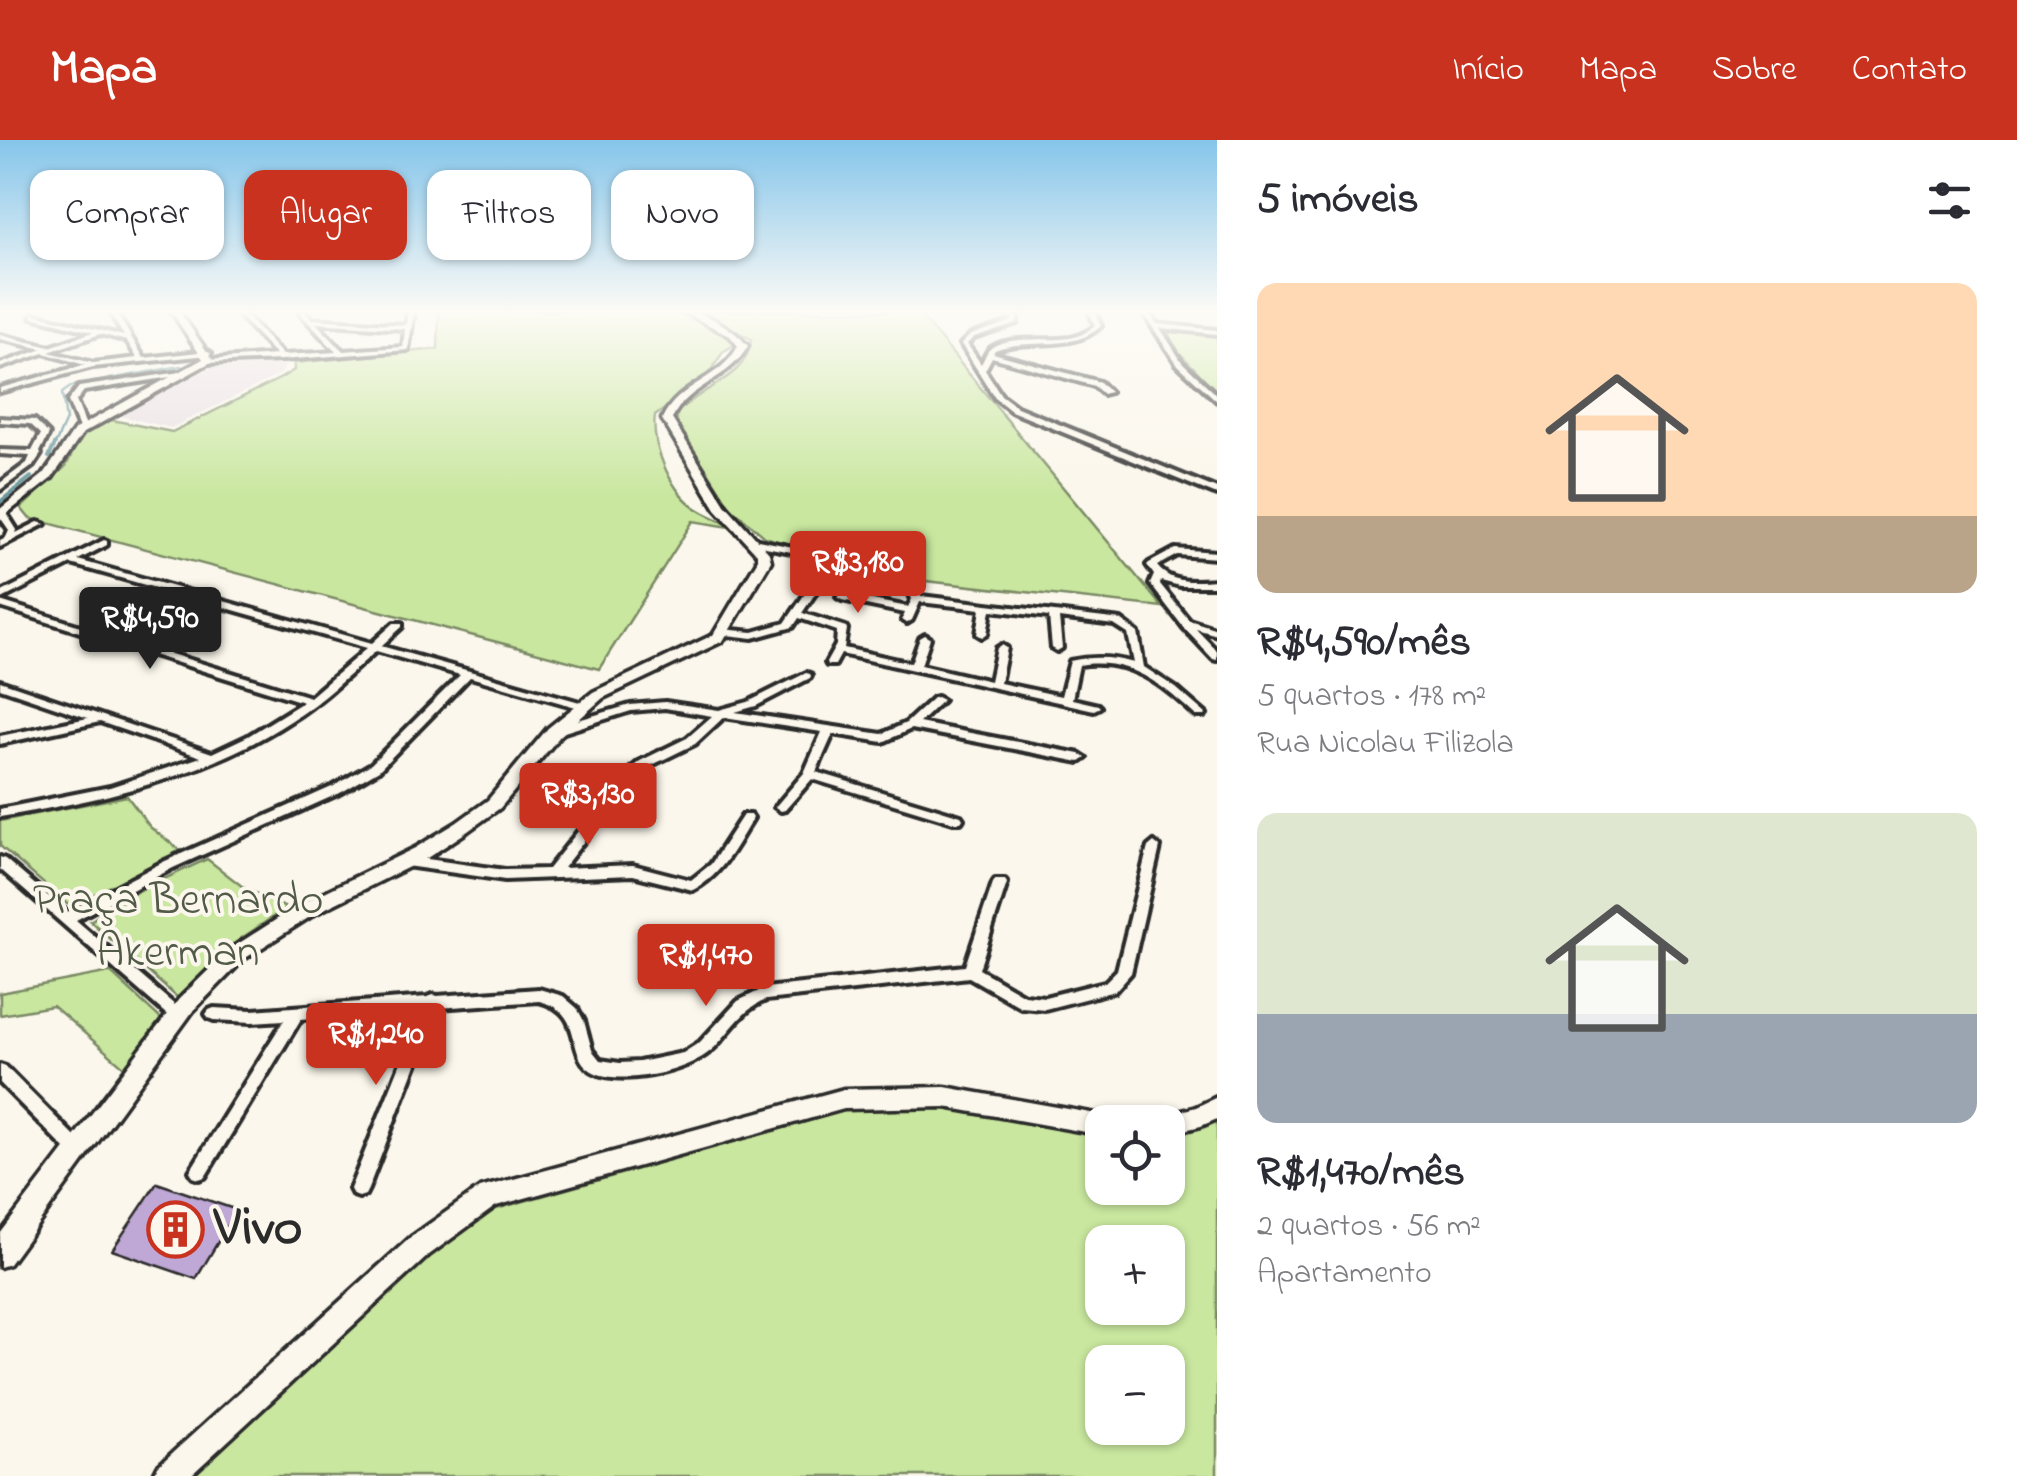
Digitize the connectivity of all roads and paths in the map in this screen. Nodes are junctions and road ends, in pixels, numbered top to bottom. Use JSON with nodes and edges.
{"nodes":[{"id":1,"x":61,"y":373,"type":"edge"},
{"id":2,"x":185,"y":373,"type":"edge"},
{"id":3,"x":187,"y":373,"type":"edge"},
{"id":4,"x":718,"y":373,"type":"edge"},
{"id":5,"x":984,"y":373,"type":"edge"},
{"id":6,"x":1058,"y":373,"type":"edge"},
{"id":7,"x":1188,"y":373,"type":"edge"},
{"id":8,"x":0,"y":390,"type":"edge"},
{"id":9,"x":1106,"y":392,"type":"dead end"},
{"id":10,"x":1217,"y":398,"type":"edge"},
{"id":11,"x":0,"y":420,"type":"edge"},
{"id":12,"x":84,"y":428,"type":"junction"},
{"id":13,"x":0,"y":452,"type":"edge"},
{"id":14,"x":37,"y":454,"type":"junction"},
{"id":15,"x":32,"y":464,"type":"junction"},
{"id":16,"x":50,"y":469,"type":"junction"},
{"id":17,"x":2,"y":487,"type":"edge"},
{"id":18,"x":1217,"y":492,"type":"edge"},
{"id":19,"x":1,"y":514,"type":"edge"},
{"id":20,"x":41,"y":524,"type":"dead end"},
{"id":21,"x":4,"y":542,"type":"edge"},
{"id":22,"x":104,"y":543,"type":"dead end"},
{"id":23,"x":758,"y":544,"type":"junction"},
{"id":24,"x":1217,"y":555,"type":"edge"},
{"id":25,"x":70,"y":561,"type":"junction"},
{"id":26,"x":830,"y":565,"type":"junction"},
{"id":27,"x":1158,"y":576,"type":"junction"},
{"id":28,"x":1217,"y":583,"type":"edge"},
{"id":29,"x":842,"y":598,"type":"dead end"},
{"id":30,"x":917,"y":599,"type":"junction"},
{"id":31,"x":0,"y":600,"type":"edge"},
{"id":32,"x":986,"y":608,"type":"junction"},
{"id":33,"x":799,"y":615,"type":"junction"},
{"id":34,"x":1054,"y":615,"type":"junction"},
{"id":35,"x":1185,"y":622,"type":"junction"},
{"id":36,"x":398,"y":625,"type":"dead end"},
{"id":37,"x":722,"y":632,"type":"junction"},
{"id":38,"x":1217,"y":632,"type":"edge"},
{"id":39,"x":982,"y":634,"type":"dead end"},
{"id":40,"x":924,"y":638,"type":"dead end"},
{"id":41,"x":373,"y":647,"type":"junction"},
{"id":42,"x":1002,"y":648,"type":"dead end"},
{"id":43,"x":1058,"y":648,"type":"dead end"},
{"id":44,"x":838,"y":650,"type":"junction"},
{"id":45,"x":1217,"y":657,"type":"edge"},
{"id":46,"x":831,"y":663,"type":"dead end"},
{"id":47,"x":1140,"y":666,"type":"junction"},
{"id":48,"x":915,"y":668,"type":"junction"},
{"id":49,"x":468,"y":673,"type":"junction"},
{"id":50,"x":806,"y":676,"type":"dead end"},
{"id":51,"x":0,"y":684,"type":"edge"},
{"id":52,"x":994,"y":686,"type":"junction"},
{"id":53,"x":936,"y":700,"type":"dead end"},
{"id":54,"x":1066,"y":701,"type":"junction"},
{"id":55,"x":311,"y":702,"type":"junction"},
{"id":56,"x":583,"y":706,"type":"junction"},
{"id":57,"x":1094,"y":707,"type":"dead end"},
{"id":58,"x":723,"y":712,"type":"junction"},
{"id":59,"x":1200,"y":714,"type":"dead end"},
{"id":60,"x":101,"y":719,"type":"junction"},
{"id":61,"x":910,"y":726,"type":"junction"},
{"id":62,"x":554,"y":732,"type":"junction"},
{"id":63,"x":828,"y":732,"type":"junction"},
{"id":64,"x":0,"y":740,"type":"edge"},
{"id":65,"x":210,"y":756,"type":"junction"},
{"id":66,"x":1080,"y":758,"type":"dead end"},
{"id":67,"x":809,"y":774,"type":"junction"},
{"id":68,"x":781,"y":807,"type":"dead end"},
{"id":69,"x":0,"y":813,"type":"edge"},
{"id":70,"x":747,"y":818,"type":"dead end"},
{"id":71,"x":957,"y":819,"type":"dead end"},
{"id":72,"x":1154,"y":847,"type":"dead end"},
{"id":73,"x":406,"y":860,"type":"junction"},
{"id":74,"x":0,"y":862,"type":"edge"},
{"id":75,"x":553,"y":871,"type":"junction"},
{"id":76,"x":1000,"y":883,"type":"dead end"},
{"id":77,"x":68,"y":918,"type":"junction"},
{"id":78,"x":971,"y":972,"type":"junction"},
{"id":79,"x":433,"y":1002,"type":"junction"},
{"id":80,"x":297,"y":1012,"type":"junction"},
{"id":81,"x":214,"y":1014,"type":"dead end"},
{"id":82,"x":179,"y":1017,"type":"junction"},
{"id":83,"x":0,"y":1072,"type":"edge"},
{"id":84,"x":1217,"y":1107,"type":"edge"},
{"id":85,"x":1185,"y":1120,"type":"edge"},
{"id":86,"x":1085,"y":1122,"type":"edge"},
{"id":87,"x":80,"y":1153,"type":"junction"},
{"id":88,"x":199,"y":1171,"type":"dead end"},
{"id":89,"x":359,"y":1189,"type":"dead end"},
{"id":90,"x":0,"y":1255,"type":"edge"},
{"id":91,"x":168,"y":1476,"type":"edge"}],
"edges":[{"from":1,"to":8,"type":"street"},
{"from":2,"to":12,"type":"street"},
{"from":3,"to":12,"type":"street"},
{"from":4,"to":23,"type":"street"},
{"from":5,"to":18,"type":"street"},
{"from":6,"to":9,"type":"street"},
{"from":7,"to":10,"type":"street"},
{"from":11,"to":14,"type":"street"},
{"from":12,"to":16,"type":"street"},
{"from":13,"to":14,"type":"street"},
{"from":14,"to":15,"type":"street"},
{"from":15,"to":16,"type":"street"},
{"from":15,"to":17,"type":"street"},
{"from":16,"to":19,"type":"street"},
{"from":19,"to":21,"type":"street"},
{"from":20,"to":21,"type":"street"},
{"from":22,"to":25,"type":"street"},
{"from":23,"to":26,"type":"street"},
{"from":23,"to":37,"type":"street"},
{"from":24,"to":27,"type":"street"},
{"from":25,"to":31,"type":"street"},
{"from":25,"to":41,"type":"street"},
{"from":26,"to":30,"type":"street"},
{"from":26,"to":33,"type":"street"},
{"from":27,"to":28,"type":"street"},
{"from":27,"to":35,"type":"street"},
{"from":29,"to":30,"type":"street"},
{"from":30,"to":32,"type":"street"},
{"from":31,"to":55,"type":"street"},
{"from":32,"to":34,"type":"street"},
{"from":32,"to":39,"type":"street"},
{"from":33,"to":37,"type":"street"},
{"from":33,"to":44,"type":"street"},
{"from":34,"to":43,"type":"street"},
{"from":34,"to":47,"type":"street"},
{"from":35,"to":38,"type":"street"},
{"from":35,"to":45,"type":"street"},
{"from":36,"to":41,"type":"street"},
{"from":37,"to":56,"type":"street"},
{"from":40,"to":48,"type":"street"},
{"from":41,"to":49,"type":"street"},
{"from":41,"to":55,"type":"street"},
{"from":42,"to":52,"type":"street"},
{"from":44,"to":46,"type":"street"},
{"from":44,"to":48,"type":"street"},
{"from":47,"to":54,"type":"street"},
{"from":47,"to":59,"type":"street"},
{"from":48,"to":52,"type":"street"},
{"from":49,"to":56,"type":"street"},
{"from":49,"to":77,"type":"street"},
{"from":50,"to":58,"type":"street"},
{"from":51,"to":60,"type":"street"},
{"from":52,"to":54,"type":"street"},
{"from":53,"to":61,"type":"street"},
{"from":54,"to":57,"type":"street"},
{"from":55,"to":65,"type":"street"},
{"from":56,"to":62,"type":"street"},
{"from":58,"to":62,"type":"street"},
{"from":58,"to":63,"type":"street"},
{"from":58,"to":75,"type":"street"},
{"from":60,"to":64,"type":"street"},
{"from":60,"to":65,"type":"street"},
{"from":61,"to":63,"type":"street"},
{"from":61,"to":66,"type":"street"},
{"from":62,"to":73,"type":"street"},
{"from":63,"to":67,"type":"street"},
{"from":65,"to":69,"type":"street"},
{"from":67,"to":68,"type":"street"},
{"from":67,"to":71,"type":"street"},
{"from":70,"to":75,"type":"street"},
{"from":72,"to":78,"type":"street"},
{"from":73,"to":75,"type":"street"},
{"from":73,"to":82,"type":"street"},
{"from":74,"to":77,"type":"street"},
{"from":76,"to":78,"type":"street"},
{"from":77,"to":82,"type":"street"},
{"from":78,"to":79,"type":"street"},
{"from":79,"to":80,"type":"street"},
{"from":79,"to":89,"type":"street"},
{"from":80,"to":81,"type":"street"},
{"from":80,"to":88,"type":"street"},
{"from":82,"to":87,"type":"street"},
{"from":83,"to":87,"type":"street"},
{"from":84,"to":85,"type":"street"},
{"from":86,"to":91,"type":"street"},
{"from":87,"to":90,"type":"street"}]}
